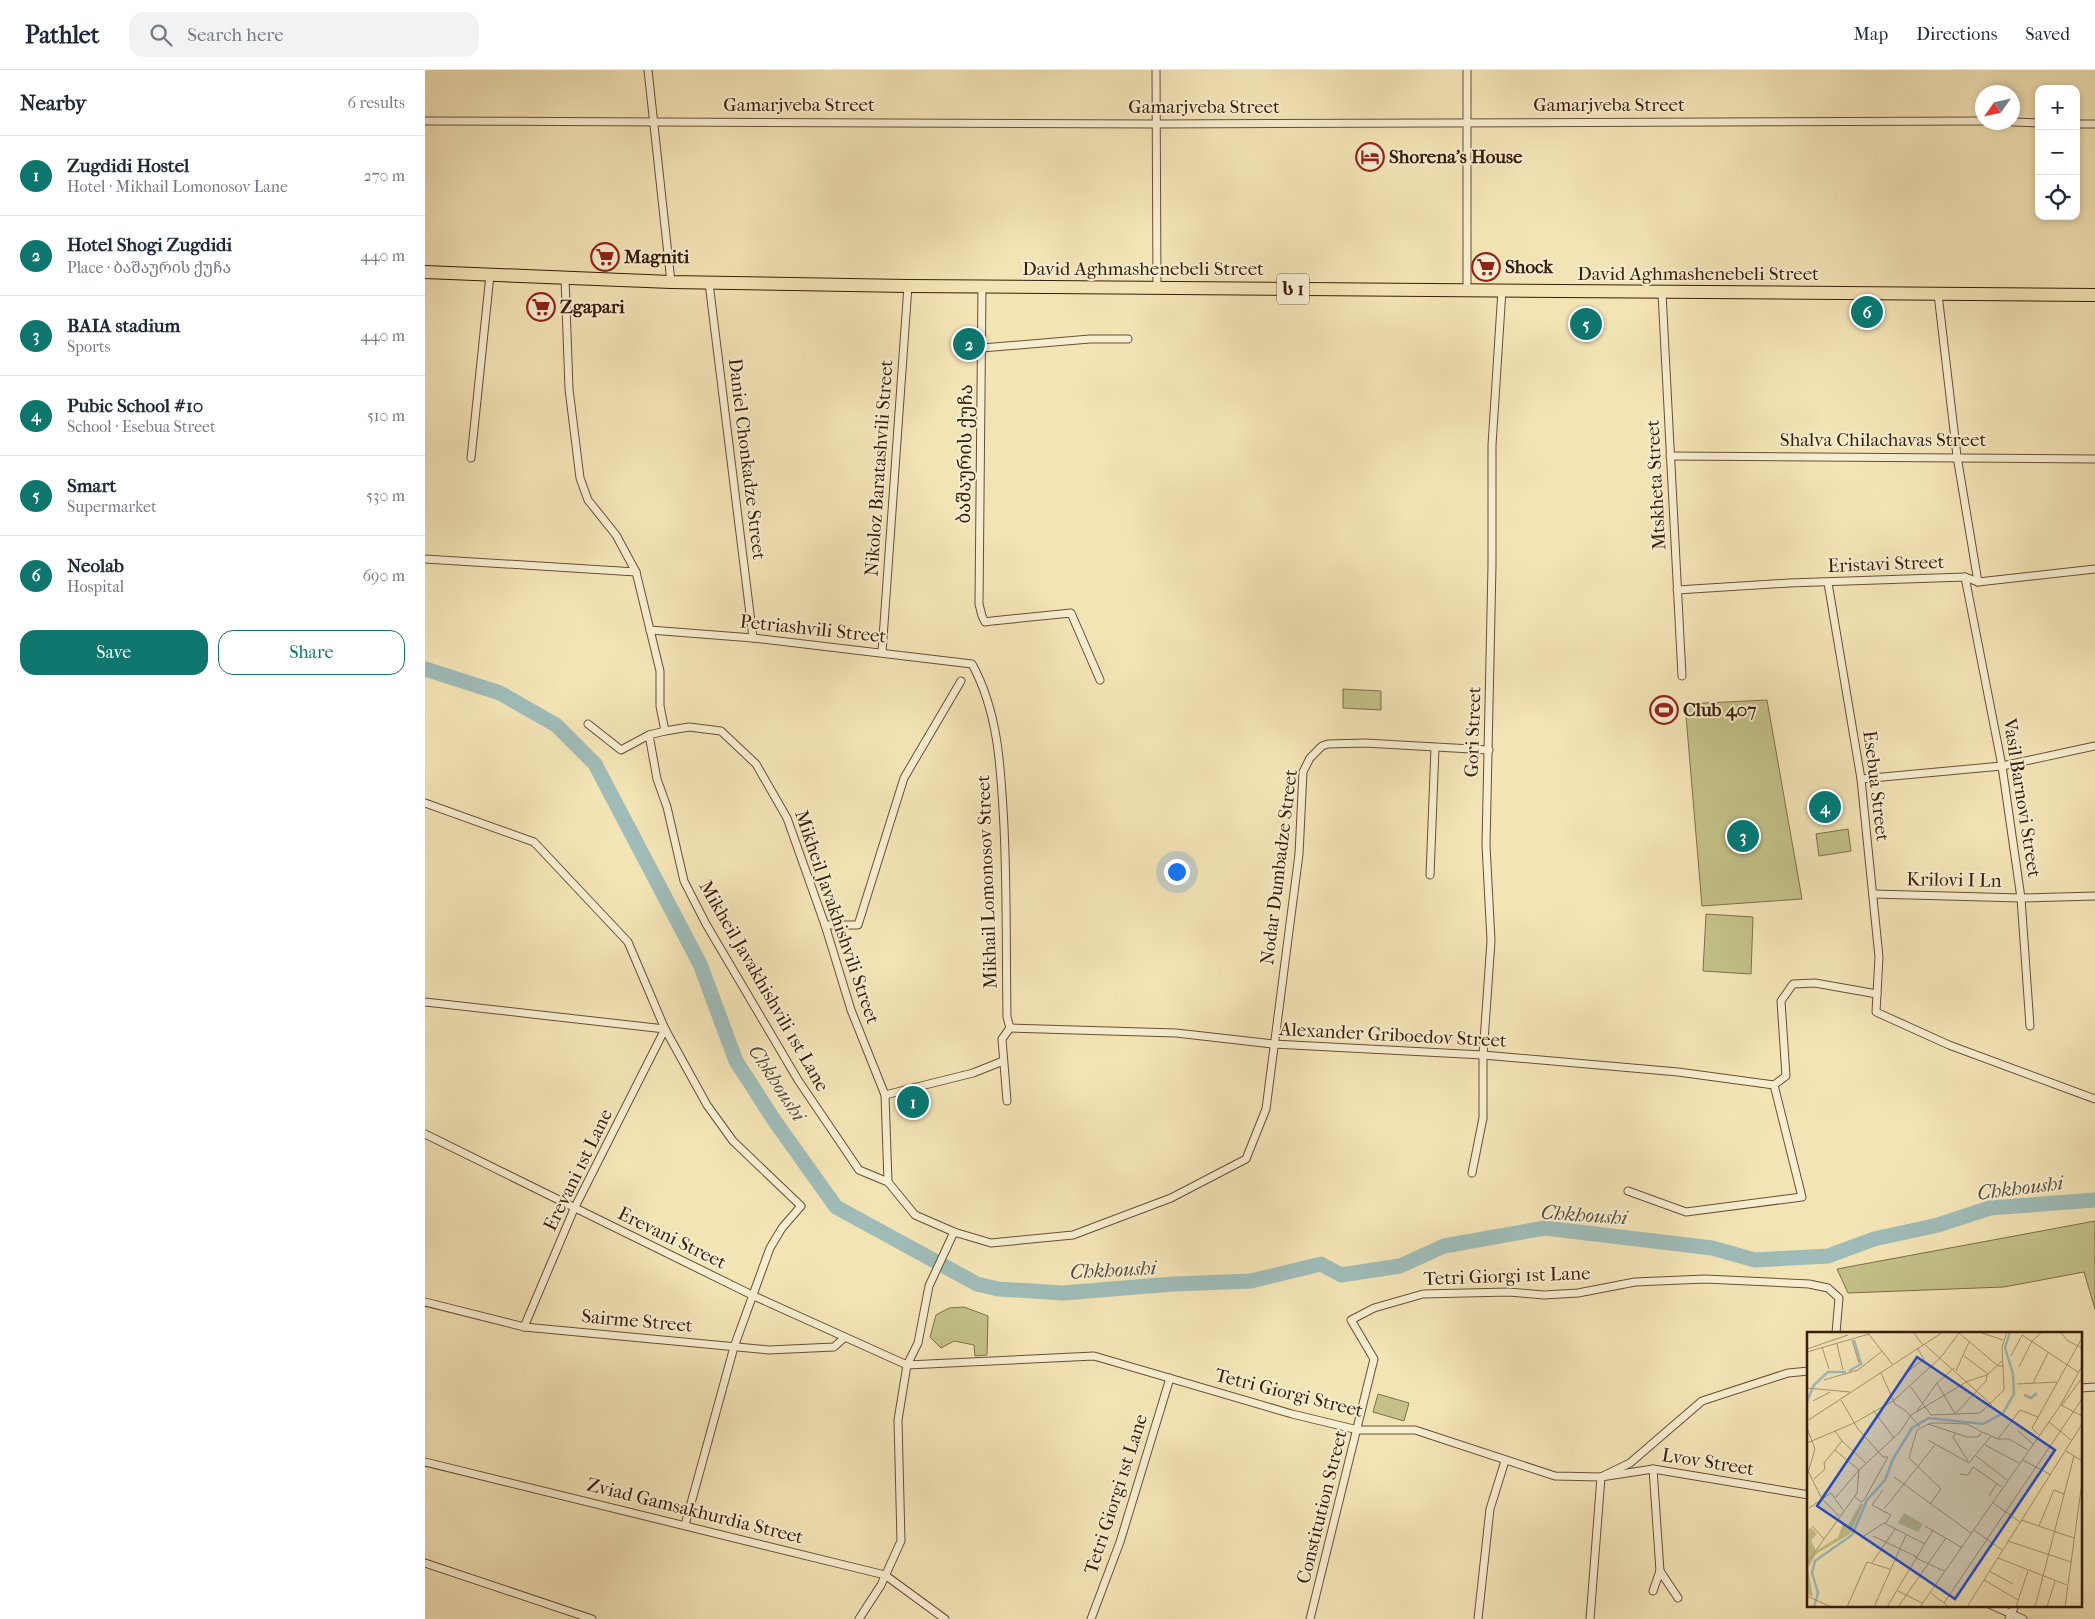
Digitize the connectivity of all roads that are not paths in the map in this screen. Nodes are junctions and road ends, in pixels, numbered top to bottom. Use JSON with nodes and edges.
{"nodes":[{"id":1,"x":648,"y":70,"type":"edge"},
{"id":2,"x":1157,"y":70,"type":"edge"},
{"id":3,"x":1467,"y":70,"type":"edge"},
{"id":4,"x":425,"y":121,"type":"edge"},
{"id":5,"x":652,"y":121,"type":"junction"},
{"id":6,"x":1975,"y":121,"type":"edge"},
{"id":7,"x":1467,"y":122,"type":"junction"},
{"id":8,"x":2020,"y":122,"type":"edge"},
{"id":9,"x":2035,"y":123,"type":"edge"},
{"id":10,"x":1156,"y":124,"type":"junction"},
{"id":11,"x":2080,"y":124,"type":"edge"},
{"id":12,"x":2095,"y":124,"type":"edge"},
{"id":13,"x":425,"y":272,"type":"edge"},
{"id":14,"x":490,"y":275,"type":"junction"},
{"id":15,"x":565,"y":278,"type":"junction"},
{"id":16,"x":671,"y":282,"type":"junction"},
{"id":17,"x":709,"y":283,"type":"junction"},
{"id":18,"x":908,"y":286,"type":"junction"},
{"id":19,"x":982,"y":286,"type":"junction"},
{"id":20,"x":1157,"y":288,"type":"junction"},
{"id":21,"x":1467,"y":290,"type":"junction"},
{"id":22,"x":1503,"y":290,"type":"junction"},
{"id":23,"x":1662,"y":293,"type":"junction"},
{"id":24,"x":1938,"y":294,"type":"junction"},
{"id":25,"x":2095,"y":295,"type":"edge"},
{"id":26,"x":1128,"y":339,"type":"dead end"},
{"id":27,"x":982,"y":348,"type":"junction"},
{"id":28,"x":1670,"y":456,"type":"junction"},
{"id":29,"x":1957,"y":456,"type":"junction"},
{"id":30,"x":471,"y":458,"type":"dead end"},
{"id":31,"x":2095,"y":459,"type":"edge"},
{"id":32,"x":425,"y":559,"type":"edge"},
{"id":33,"x":2095,"y":569,"type":"edge"},
{"id":34,"x":636,"y":572,"type":"junction"},
{"id":35,"x":1965,"y":577,"type":"junction"},
{"id":36,"x":1978,"y":582,"type":"junction"},
{"id":37,"x":1828,"y":583,"type":"junction"},
{"id":38,"x":1677,"y":590,"type":"junction"},
{"id":39,"x":650,"y":630,"type":"junction"},
{"id":40,"x":753,"y":638,"type":"junction"},
{"id":41,"x":883,"y":652,"type":"junction"},
{"id":42,"x":972,"y":664,"type":"joint"},
{"id":43,"x":1682,"y":676,"type":"dead end"},
{"id":44,"x":1100,"y":680,"type":"dead end"},
{"id":45,"x":961,"y":681,"type":"dead end"},
{"id":46,"x":588,"y":724,"type":"dead end"},
{"id":47,"x":665,"y":731,"type":"junction"},
{"id":48,"x":649,"y":735,"type":"junction"},
{"id":49,"x":2095,"y":746,"type":"edge"},
{"id":50,"x":1435,"y":748,"type":"junction"},
{"id":51,"x":1489,"y":750,"type":"junction"},
{"id":52,"x":2002,"y":766,"type":"junction"},
{"id":53,"x":1861,"y":780,"type":"junction"},
{"id":54,"x":425,"y":803,"type":"edge"},
{"id":55,"x":1430,"y":875,"type":"dead end"},
{"id":56,"x":1873,"y":894,"type":"junction"},
{"id":57,"x":2095,"y":896,"type":"edge"},
{"id":58,"x":2021,"y":898,"type":"junction"},
{"id":59,"x":825,"y":925,"type":"junction"},
{"id":60,"x":1877,"y":994,"type":"junction"},
{"id":61,"x":425,"y":1002,"type":"edge"},
{"id":62,"x":2030,"y":1026,"type":"dead end"},
{"id":63,"x":1010,"y":1028,"type":"junction"},
{"id":64,"x":665,"y":1029,"type":"junction"},
{"id":65,"x":1273,"y":1044,"type":"junction"},
{"id":66,"x":1483,"y":1055,"type":"junction"},
{"id":67,"x":1003,"y":1061,"type":"junction"},
{"id":68,"x":1774,"y":1085,"type":"junction"},
{"id":69,"x":885,"y":1095,"type":"junction"},
{"id":70,"x":2095,"y":1099,"type":"edge"},
{"id":71,"x":1007,"y":1101,"type":"dead end"},
{"id":72,"x":425,"y":1134,"type":"edge"},
{"id":73,"x":1472,"y":1173,"type":"dead end"},
{"id":74,"x":888,"y":1182,"type":"junction"},
{"id":75,"x":1628,"y":1191,"type":"dead end"},
{"id":76,"x":575,"y":1209,"type":"junction"},
{"id":77,"x":954,"y":1232,"type":"junction"},
{"id":78,"x":754,"y":1296,"type":"junction"},
{"id":79,"x":425,"y":1302,"type":"edge"},
{"id":80,"x":1351,"y":1320,"type":"joint"},
{"id":81,"x":524,"y":1327,"type":"junction"},
{"id":82,"x":1836,"y":1332,"type":"edge"},
{"id":83,"x":845,"y":1338,"type":"junction"},
{"id":84,"x":734,"y":1347,"type":"junction"},
{"id":85,"x":907,"y":1365,"type":"junction"},
{"id":86,"x":1807,"y":1371,"type":"edge"},
{"id":87,"x":1169,"y":1378,"type":"junction"},
{"id":88,"x":1358,"y":1430,"type":"junction"},
{"id":89,"x":1505,"y":1461,"type":"junction"},
{"id":90,"x":425,"y":1462,"type":"edge"},
{"id":91,"x":1653,"y":1469,"type":"junction"},
{"id":92,"x":1601,"y":1477,"type":"junction"},
{"id":93,"x":1807,"y":1495,"type":"edge"},
{"id":94,"x":685,"y":1525,"type":"junction"},
{"id":95,"x":425,"y":1563,"type":"edge"},
{"id":96,"x":1660,"y":1571,"type":"junction"},
{"id":97,"x":885,"y":1575,"type":"junction"},
{"id":98,"x":1653,"y":1591,"type":"dead end"},
{"id":99,"x":1678,"y":1598,"type":"dead end"},
{"id":100,"x":1993,"y":1606,"type":"edge"},
{"id":101,"x":2010,"y":1617,"type":"edge"},
{"id":102,"x":592,"y":1619,"type":"edge"},
{"id":103,"x":859,"y":1619,"type":"edge"},
{"id":104,"x":945,"y":1619,"type":"edge"},
{"id":105,"x":1091,"y":1619,"type":"edge"},
{"id":106,"x":1310,"y":1619,"type":"edge"},
{"id":107,"x":1477,"y":1619,"type":"edge"},
{"id":108,"x":1590,"y":1619,"type":"edge"},
{"id":109,"x":2023,"y":1619,"type":"edge"}],
"edges":[{"from":1,"to":5,"type":"street"},
{"from":2,"to":10,"type":"street"},
{"from":3,"to":7,"type":"street"},
{"from":4,"to":5,"type":"street","name":"Gamarjveba Street"},
{"from":5,"to":10,"type":"street","name":"Gamarjveba Street"},
{"from":5,"to":16,"type":"street"},
{"from":6,"to":7,"type":"street","name":"Gamarjveba Street"},
{"from":7,"to":10,"type":"street","name":"Gamarjveba Street"},
{"from":7,"to":21,"type":"street"},
{"from":8,"to":9,"type":"street"},
{"from":10,"to":20,"type":"street"},
{"from":11,"to":12,"type":"street"},
{"from":13,"to":14,"type":"highway","number":"ს 1"},
{"from":14,"to":15,"type":"highway","name":"David Aghmashenebeli Street","number":"ს 1"},
{"from":14,"to":30,"type":"street"},
{"from":15,"to":16,"type":"highway","name":"David Aghmashenebeli Street","number":"ს 1"},
{"from":15,"to":34,"type":"street"},
{"from":16,"to":17,"type":"highway","name":"David Aghmashenebeli Street","number":"ს 1"},
{"from":17,"to":18,"type":"highway","name":"David Aghmashenebeli Street","number":"ს 1"},
{"from":17,"to":40,"type":"street","name":"Daniel Chonkadze Street"},
{"from":18,"to":19,"type":"highway","name":"David Aghmashenebeli Street","number":"ს 1"},
{"from":18,"to":41,"type":"street","name":"Nikoloz Baratashvili Street"},
{"from":19,"to":20,"type":"highway","name":"David Aghmashenebeli Street","number":"ს 1"},
{"from":19,"to":27,"type":"street","name":"ბაშაურის ქუჩა"},
{"from":20,"to":21,"type":"highway","name":"David Aghmashenebeli Street","number":"ს 1"},
{"from":21,"to":22,"type":"highway","name":"David Aghmashenebeli Street","number":"ს 1"},
{"from":22,"to":23,"type":"highway","name":"David Aghmashenebeli Street","number":"ს 1"},
{"from":22,"to":51,"type":"street","name":"Gori Street"},
{"from":23,"to":24,"type":"highway","name":"David Aghmashenebeli Street","number":"ს 1"},
{"from":23,"to":28,"type":"street","name":"Mtskheta Street"},
{"from":24,"to":25,"type":"highway","name":"David Aghmashenebeli Street","number":"ს 1"},
{"from":24,"to":29,"type":"street"},
{"from":26,"to":27,"type":"street"},
{"from":27,"to":44,"type":"street","name":"ბაშაურის ქუჩა"},
{"from":28,"to":29,"type":"street","name":"Shalva Chilachavas Street"},
{"from":28,"to":38,"type":"street","name":"Mtskheta Street"},
{"from":29,"to":31,"type":"street","name":"Shalva Chilachavas Street"},
{"from":29,"to":36,"type":"street"},
{"from":32,"to":34,"type":"street"},
{"from":33,"to":36,"type":"street","name":"Eristavi Street"},
{"from":34,"to":39,"type":"street"},
{"from":35,"to":36,"type":"street","name":"Eristavi Street"},
{"from":35,"to":37,"type":"street","name":"Eristavi Street"},
{"from":35,"to":52,"type":"street","name":"Vasil Barnovi Street"},
{"from":37,"to":38,"type":"street","name":"Eristavi Street"},
{"from":37,"to":53,"type":"street","name":"Esebua Street"},
{"from":38,"to":43,"type":"street","name":"Mtskheta Street"},
{"from":39,"to":40,"type":"street","name":"Petriashvili Street"},
{"from":39,"to":47,"type":"street"},
{"from":40,"to":41,"type":"street","name":"Petriashvili Street"},
{"from":41,"to":42,"type":"street","name":"Petriashvili Street"},
{"from":42,"to":63,"type":"street","name":"Mikhail Lomonosov Street"},
{"from":45,"to":59,"type":"street"},
{"from":46,"to":48,"type":"street"},
{"from":47,"to":48,"type":"street"},
{"from":47,"to":59,"type":"street","name":"Mikheil Javakhishvili Street"},
{"from":48,"to":74,"type":"street","name":"Mikheil Javakhishvili 1st Lane"},
{"from":49,"to":52,"type":"street"},
{"from":50,"to":51,"type":"street","name":"Nodar Dumbadze Street"},
{"from":50,"to":55,"type":"street"},
{"from":50,"to":65,"type":"street","name":"Nodar Dumbadze Street"},
{"from":51,"to":66,"type":"street","name":"Gori Street"},
{"from":52,"to":53,"type":"street"},
{"from":52,"to":58,"type":"street","name":"Vasil Barnovi Street"},
{"from":53,"to":56,"type":"street","name":"Esebua Street"},
{"from":54,"to":64,"type":"street"},
{"from":56,"to":58,"type":"street","name":"Krilovi I Ln"},
{"from":56,"to":60,"type":"street","name":"Esebua Street"},
{"from":57,"to":58,"type":"street","name":"Krilovi I Ln"},
{"from":58,"to":62,"type":"street","name":"Vasil Barnovi Street"},
{"from":59,"to":69,"type":"street","name":"Mikheil Javakhishvili Street"},
{"from":60,"to":68,"type":"street"},
{"from":60,"to":70,"type":"street","name":"Esebua Street"},
{"from":61,"to":64,"type":"street"},
{"from":63,"to":65,"type":"street","name":"Alexander Griboedov Street"},
{"from":63,"to":67,"type":"street","name":"Mikhail Lomonosov Street"},
{"from":64,"to":76,"type":"street","name":"Erevani 1st Lane"},
{"from":64,"to":78,"type":"street"},
{"from":65,"to":66,"type":"street","name":"Alexander Griboedov Street"},
{"from":65,"to":77,"type":"street","name":"Nodar Dumbadze Street"},
{"from":66,"to":68,"type":"street","name":"Alexander Griboedov Street"},
{"from":66,"to":73,"type":"street","name":"Gori Street"},
{"from":67,"to":69,"type":"street"},
{"from":67,"to":71,"type":"street","name":"Mikhail Lomonosov Street"},
{"from":68,"to":75,"type":"street"},
{"from":69,"to":74,"type":"street","name":"Mikheil Javakhishvili Street"},
{"from":72,"to":76,"type":"street","name":"Erevani Street"},
{"from":74,"to":77,"type":"street","name":"Nodar Dumbadze Street"},
{"from":76,"to":78,"type":"street","name":"Erevani Street"},
{"from":76,"to":81,"type":"street","name":"Erevani 1st Lane"},
{"from":77,"to":85,"type":"street"},
{"from":78,"to":83,"type":"street","name":"Erevani Street"},
{"from":78,"to":84,"type":"street"},
{"from":79,"to":81,"type":"street","name":"Sairme Street"},
{"from":80,"to":82,"type":"street","name":"Tetri Giorgi 1st Lane"},
{"from":80,"to":88,"type":"street","name":"Constitution Street"},
{"from":81,"to":84,"type":"street","name":"Sairme Street"},
{"from":83,"to":84,"type":"street","name":"Sairme Street"},
{"from":83,"to":85,"type":"street","name":"Erevani Street"},
{"from":84,"to":94,"type":"street"},
{"from":85,"to":87,"type":"street","name":"Tetri Giorgi Street"},
{"from":85,"to":97,"type":"street"},
{"from":86,"to":92,"type":"street","name":"Tetri Giorgi Street"},
{"from":87,"to":88,"type":"street","name":"Tetri Giorgi Street"},
{"from":87,"to":105,"type":"street","name":"Tetri Giorgi 1st Lane"},
{"from":88,"to":89,"type":"street","name":"Tetri Giorgi Street"},
{"from":88,"to":106,"type":"street","name":"Constitution Street"},
{"from":89,"to":92,"type":"street","name":"Tetri Giorgi Street"},
{"from":89,"to":107,"type":"street"},
{"from":90,"to":94,"type":"street","name":"Zviad Gamsakhurdia Street"},
{"from":91,"to":92,"type":"street","name":"Lvov Street"},
{"from":91,"to":93,"type":"street","name":"Lvov Street"},
{"from":91,"to":96,"type":"street"},
{"from":92,"to":108,"type":"street"},
{"from":94,"to":97,"type":"street","name":"Zviad Gamsakhurdia Street"},
{"from":95,"to":102,"type":"street"},
{"from":96,"to":98,"type":"street"},
{"from":96,"to":99,"type":"street"},
{"from":97,"to":103,"type":"street"},
{"from":97,"to":104,"type":"street","name":"Zviad Gamsakhurdia Street"},
{"from":100,"to":101,"type":"street"},
{"from":101,"to":109,"type":"street"}]}
